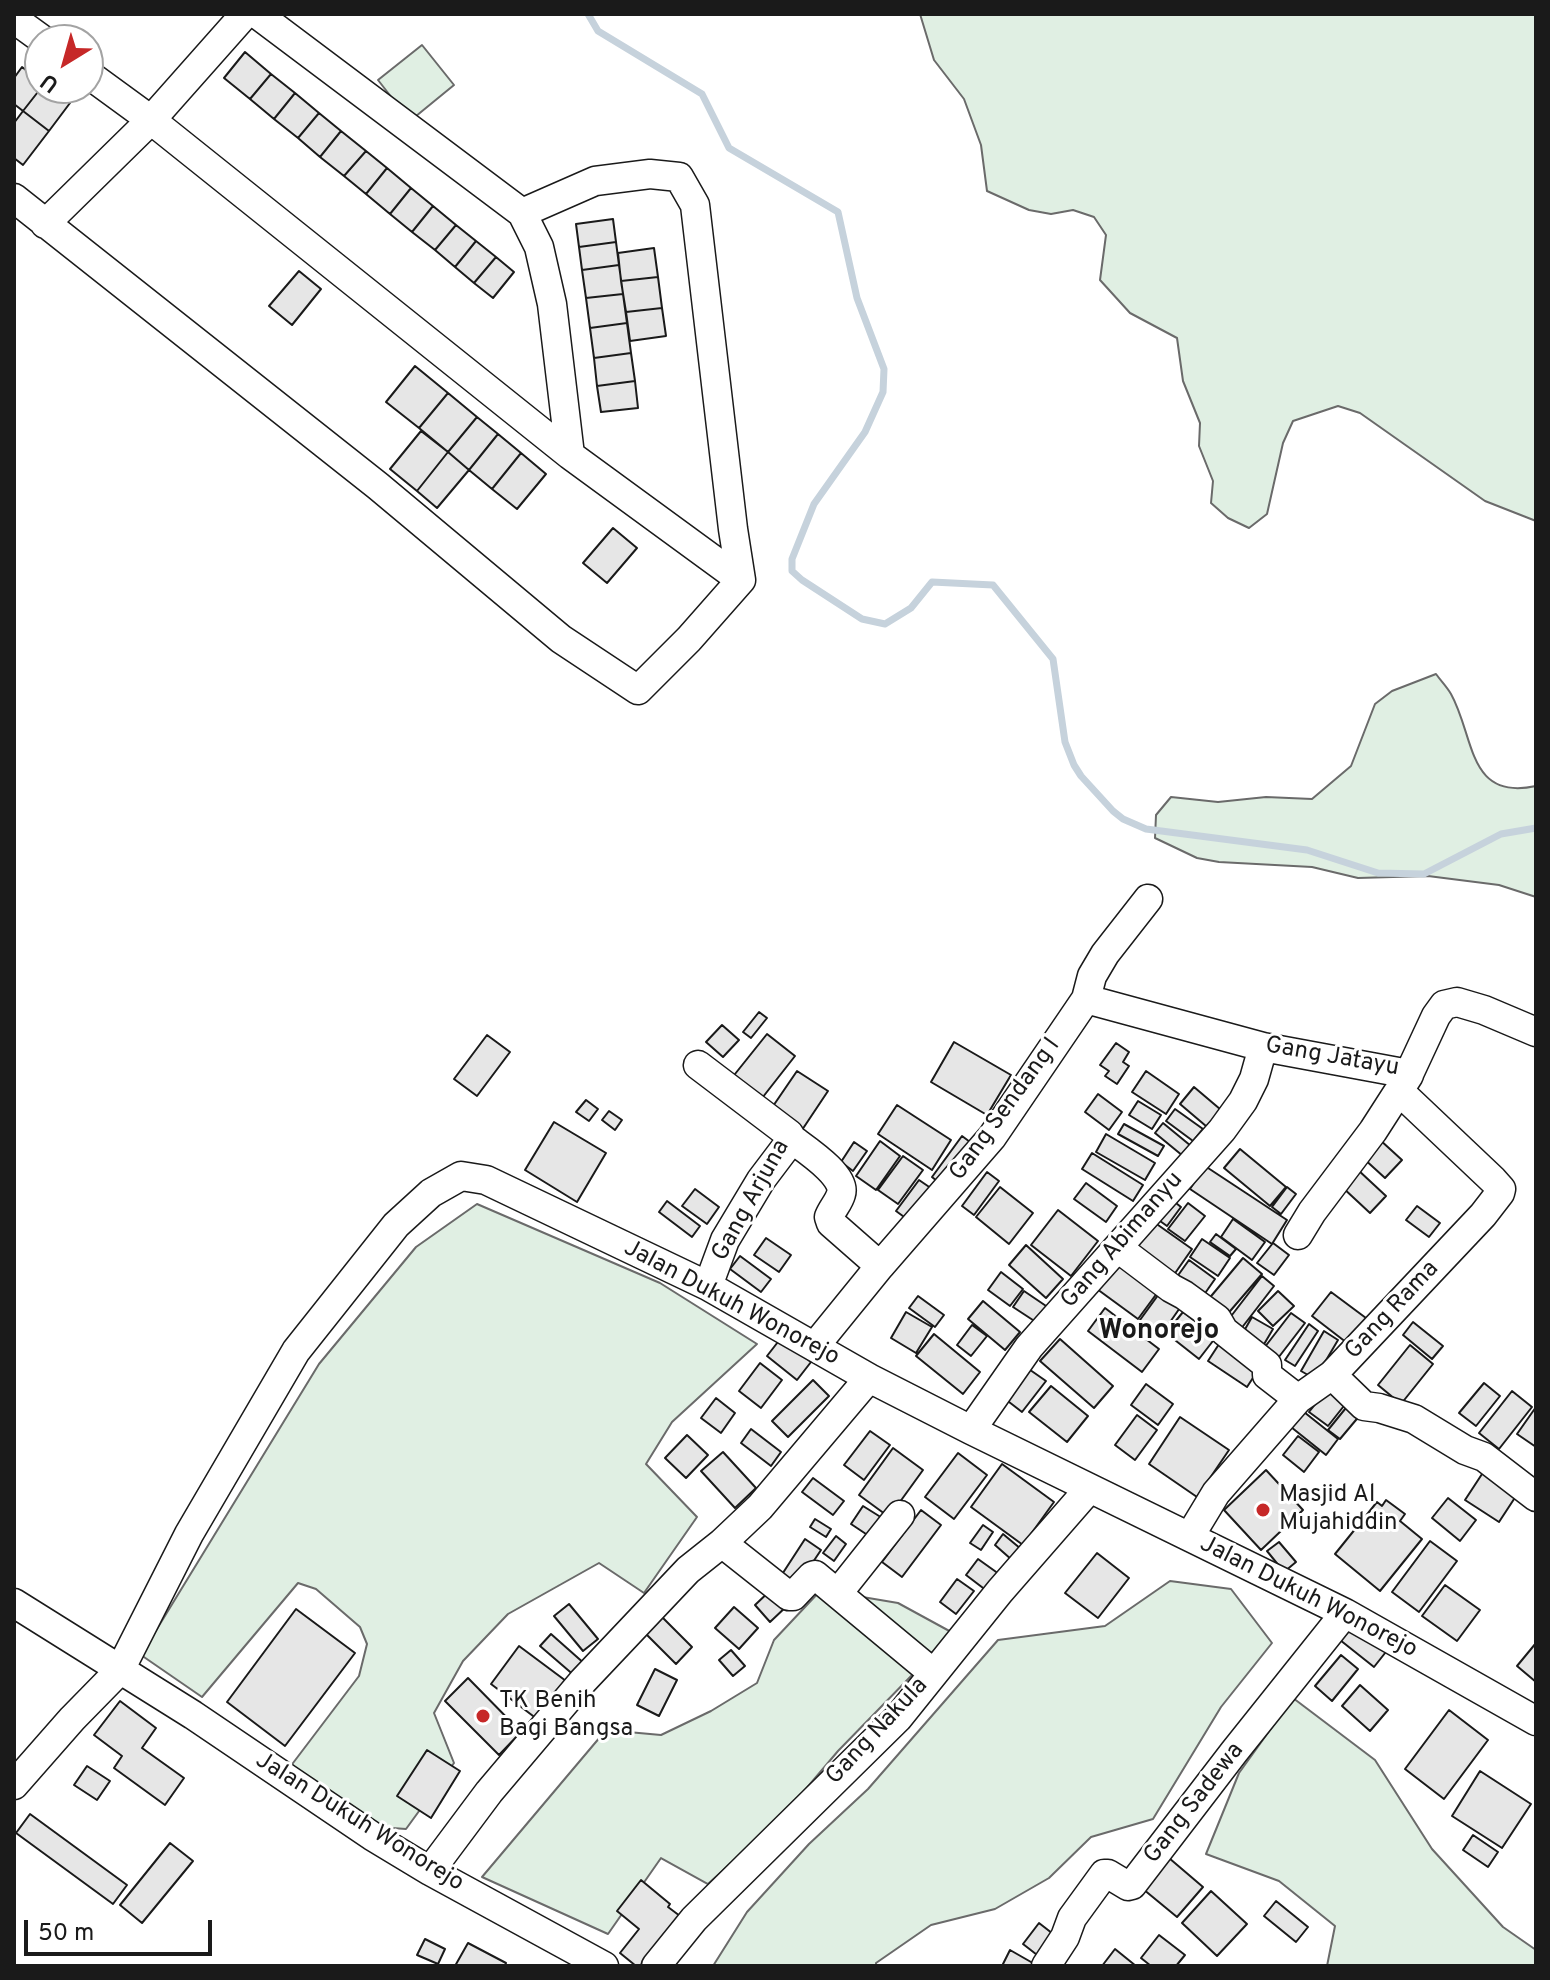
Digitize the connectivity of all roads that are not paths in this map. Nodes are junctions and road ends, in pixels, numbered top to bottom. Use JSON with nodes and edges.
{"nodes":[{"id":1,"x":245,"y":14,"type":"edge"},
{"id":2,"x":257,"y":14,"type":"edge"},
{"id":3,"x":104,"y":86,"type":"edge"},
{"id":4,"x":151,"y":120,"type":"junction"},
{"id":5,"x":14,"y":198,"type":"edge"},
{"id":6,"x":522,"y":213,"type":"junction"},
{"id":7,"x":45,"y":224,"type":"junction"},
{"id":8,"x":570,"y":455,"type":"junction"},
{"id":9,"x":741,"y":580,"type":"junction"},
{"id":10,"x":1148,"y":899,"type":"dead end"},
{"id":11,"x":1086,"y":999,"type":"junction"},
{"id":12,"x":1536,"y":1032,"type":"edge"},
{"id":13,"x":1263,"y":1047,"type":"junction"},
{"id":14,"x":698,"y":1065,"type":"dead end"},
{"id":15,"x":1404,"y":1082,"type":"junction"},
{"id":16,"x":792,"y":1139,"type":"junction"},
{"id":17,"x":1298,"y":1235,"type":"dead end"},
{"id":18,"x":1118,"y":1248,"type":"junction"},
{"id":19,"x":880,"y":1266,"type":"junction"},
{"id":20,"x":708,"y":1286,"type":"junction"},
{"id":21,"x":815,"y":1346,"type":"junction"},
{"id":22,"x":1332,"y":1375,"type":"junction"},
{"id":23,"x":869,"y":1378,"type":"junction"},
{"id":24,"x":1298,"y":1399,"type":"junction"},
{"id":25,"x":971,"y":1430,"type":"junction"},
{"id":26,"x":1089,"y":1489,"type":"junction"},
{"id":27,"x":1536,"y":1497,"type":"edge"},
{"id":28,"x":900,"y":1515,"type":"dead end"},
{"id":29,"x":1190,"y":1536,"type":"junction"},
{"id":30,"x":722,"y":1543,"type":"junction"},
{"id":31,"x":838,"y":1593,"type":"junction"},
{"id":32,"x":14,"y":1603,"type":"edge"},
{"id":33,"x":1345,"y":1613,"type":"junction"},
{"id":34,"x":120,"y":1670,"type":"junction"},
{"id":35,"x":933,"y":1673,"type":"junction"},
{"id":36,"x":1536,"y":1721,"type":"edge"},
{"id":37,"x":14,"y":1785,"type":"edge"},
{"id":38,"x":430,"y":1871,"type":"junction"},
{"id":39,"x":604,"y":1966,"type":"edge"},
{"id":40,"x":656,"y":1966,"type":"edge"},
{"id":41,"x":1046,"y":1966,"type":"edge"}],
"edges":[{"from":1,"to":4,"type":"street"},
{"from":2,"to":6,"type":"street"},
{"from":3,"to":4,"type":"street"},
{"from":4,"to":7,"type":"street"},
{"from":4,"to":8,"type":"street"},
{"from":5,"to":7,"type":"street"},
{"from":6,"to":8,"type":"street"},
{"from":6,"to":9,"type":"street"},
{"from":7,"to":9,"type":"street"},
{"from":8,"to":9,"type":"street"},
{"from":10,"to":11,"type":"street","name":"Gang Sendang I"},
{"from":11,"to":13,"type":"street","name":"Gang Jatayu"},
{"from":11,"to":19,"type":"street","name":"Gang Sendang I"},
{"from":12,"to":15,"type":"street","name":"Gang Jatayu"},
{"from":13,"to":15,"type":"street","name":"Gang Jatayu"},
{"from":13,"to":18,"type":"street","name":"Gang Abimanyu"},
{"from":14,"to":16,"type":"street","name":"Gang Arjuna"},
{"from":15,"to":17,"type":"street"},
{"from":15,"to":22,"type":"street","name":"Gang Rama"},
{"from":16,"to":19,"type":"street"},
{"from":16,"to":20,"type":"street","name":"Gang Arjuna"},
{"from":18,"to":24,"type":"street"},
{"from":18,"to":25,"type":"street","name":"Gang Abimanyu"},
{"from":19,"to":21,"type":"street","name":"Gang Sendang I"},
{"from":20,"to":21,"type":"street","name":"Jalan Dukuh Wonorejo"},
{"from":20,"to":34,"type":"street","name":"Jalan Dukuh Wonorejo"},
{"from":21,"to":23,"type":"street","name":"Jalan Dukuh Wonorejo"},
{"from":22,"to":24,"type":"street","name":"Gang Rama"},
{"from":22,"to":27,"type":"street"},
{"from":23,"to":25,"type":"street","name":"Jalan Dukuh Wonorejo"},
{"from":23,"to":30,"type":"street"},
{"from":24,"to":29,"type":"street","name":"Gang Rama"},
{"from":25,"to":26,"type":"street","name":"Jalan Dukuh Wonorejo"},
{"from":26,"to":29,"type":"street","name":"Jalan Dukuh Wonorejo"},
{"from":26,"to":35,"type":"street","name":"Gang Nakula"},
{"from":28,"to":31,"type":"street"},
{"from":29,"to":33,"type":"street","name":"Jalan Dukuh Wonorejo"},
{"from":30,"to":31,"type":"street"},
{"from":30,"to":38,"type":"street"},
{"from":31,"to":35,"type":"street"},
{"from":32,"to":34,"type":"street","name":"Jalan Dukuh Wonorejo"},
{"from":33,"to":36,"type":"street","name":"Jalan Dukuh Wonorejo"},
{"from":33,"to":41,"type":"street","name":"Gang Sadewa"},
{"from":34,"to":37,"type":"street"},
{"from":34,"to":38,"type":"street","name":"Jalan Dukuh Wonorejo"},
{"from":35,"to":40,"type":"street","name":"Gang Nakula"},
{"from":38,"to":39,"type":"street","name":"Jalan Dukuh Wonorejo"}]}
